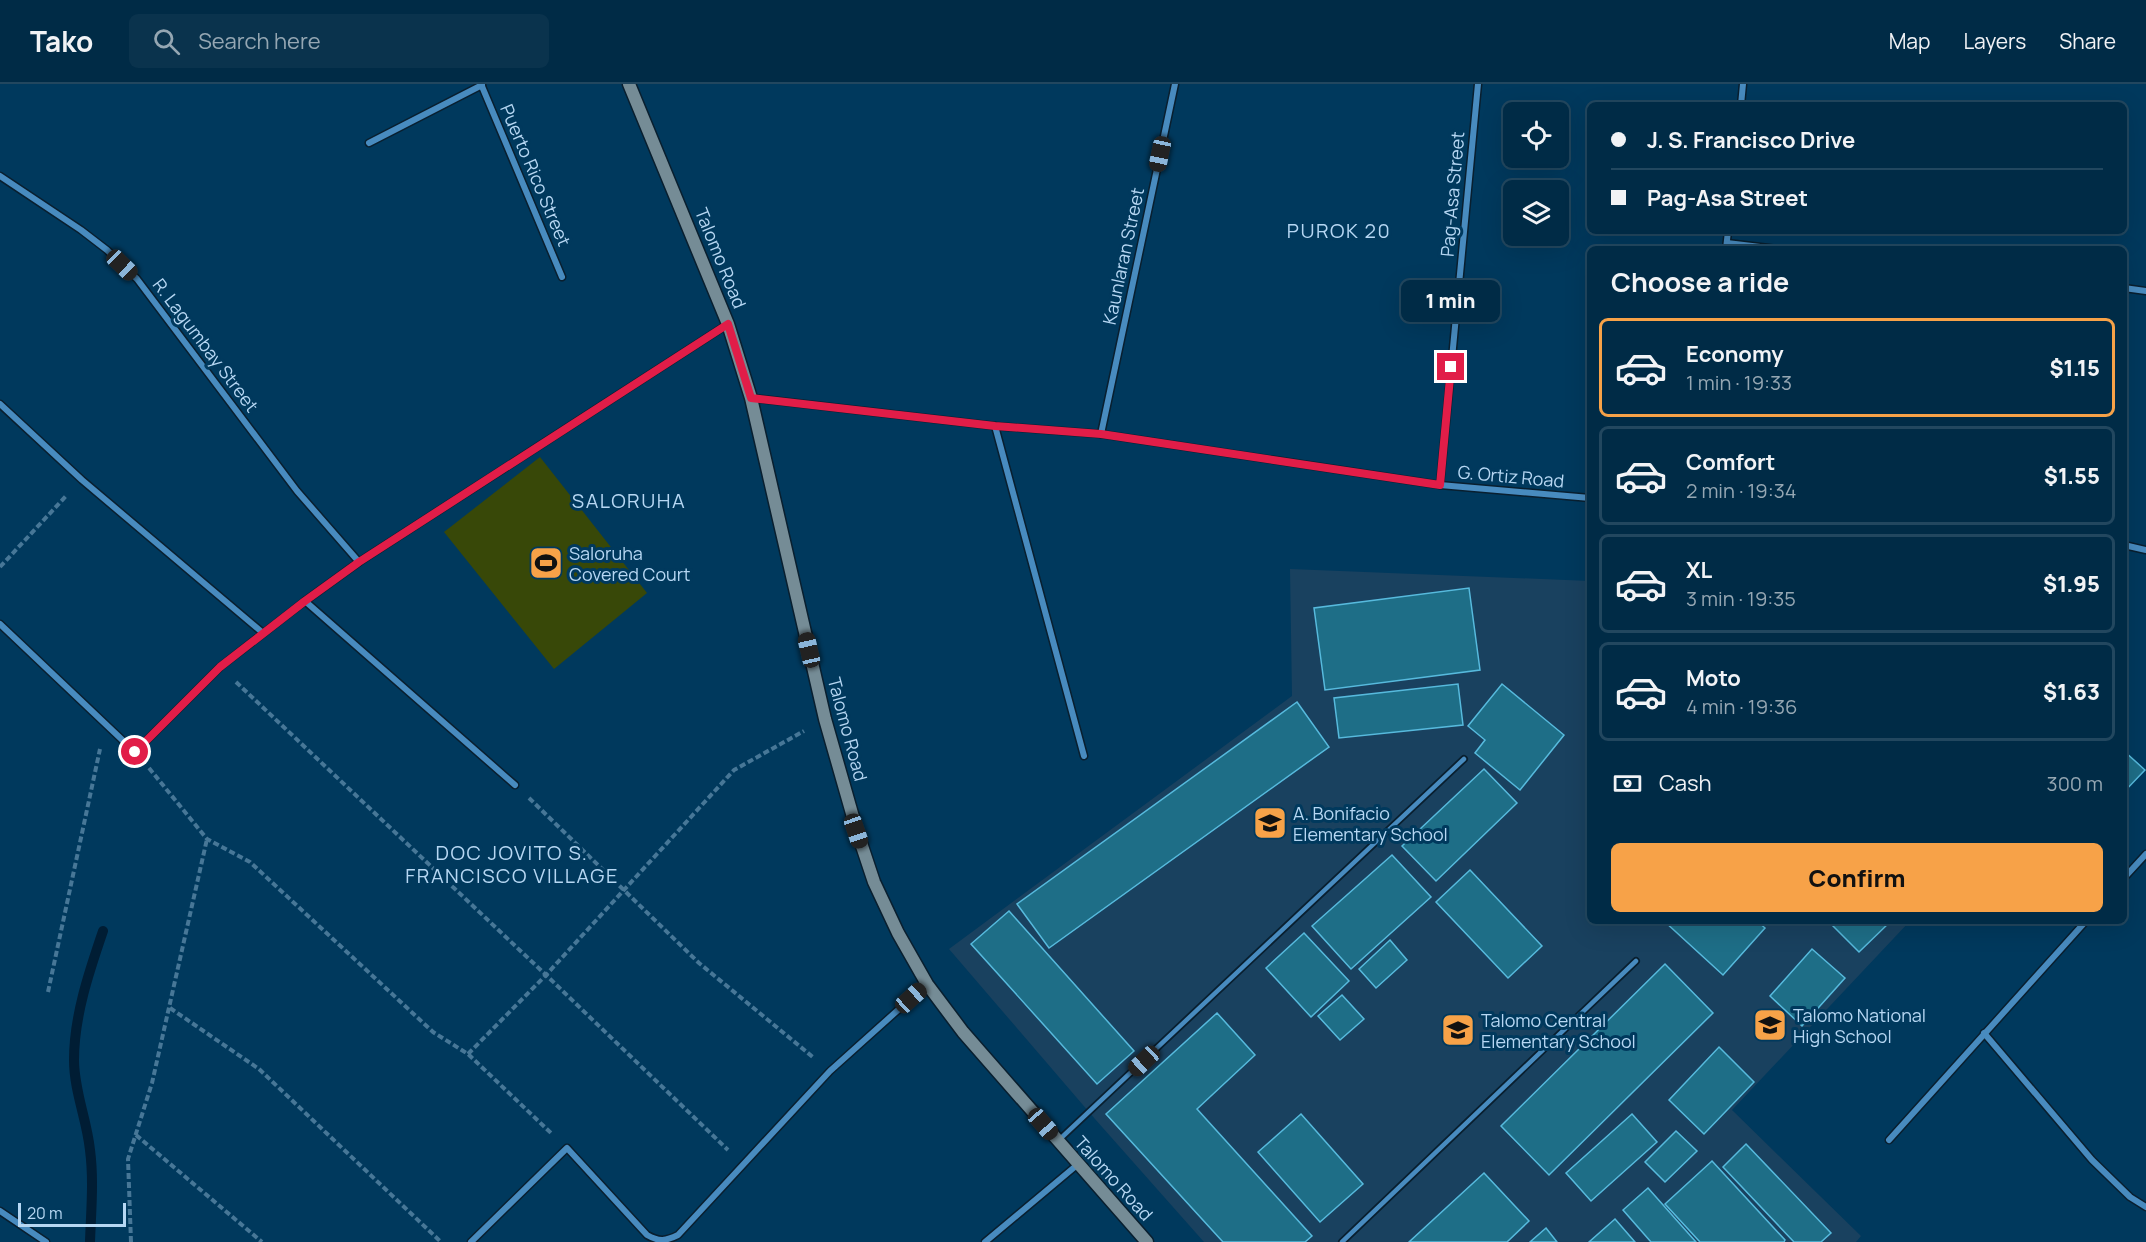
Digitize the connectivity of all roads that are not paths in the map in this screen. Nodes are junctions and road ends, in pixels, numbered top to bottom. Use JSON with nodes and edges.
{"nodes":[{"id":1,"x":482,"y":84,"type":"edge"},
{"id":2,"x":629,"y":84,"type":"edge"},
{"id":3,"x":1175,"y":84,"type":"edge"},
{"id":4,"x":1478,"y":84,"type":"edge"},
{"id":5,"x":1743,"y":84,"type":"edge"},
{"id":6,"x":1741,"y":102,"type":"edge"},
{"id":7,"x":369,"y":143,"type":"dead end"},
{"id":8,"x":0,"y":176,"type":"edge"},
{"id":9,"x":562,"y":277,"type":"dead end"},
{"id":10,"x":2127,"y":288,"type":"edge"},
{"id":11,"x":2146,"y":291,"type":"edge"},
{"id":12,"x":728,"y":324,"type":"junction"},
{"id":13,"x":751,"y":398,"type":"junction"},
{"id":14,"x":0,"y":404,"type":"edge"},
{"id":15,"x":995,"y":426,"type":"junction"},
{"id":16,"x":1101,"y":434,"type":"junction"},
{"id":17,"x":1440,"y":485,"type":"junction"},
{"id":18,"x":1587,"y":498,"type":"edge"},
{"id":19,"x":2127,"y":546,"type":"edge"},
{"id":20,"x":2146,"y":550,"type":"edge"},
{"id":21,"x":359,"y":562,"type":"junction"},
{"id":22,"x":305,"y":601,"type":"junction"},
{"id":23,"x":0,"y":624,"type":"edge"},
{"id":24,"x":263,"y":633,"type":"junction"},
{"id":25,"x":1084,"y":756,"type":"dead end"},
{"id":26,"x":1464,"y":759,"type":"dead end"},
{"id":27,"x":515,"y":785,"type":"road end"},
{"id":28,"x":2146,"y":854,"type":"edge"},
{"id":29,"x":2127,"y":875,"type":"edge"},
{"id":30,"x":2083,"y":924,"type":"edge"},
{"id":31,"x":1636,"y":961,"type":"dead end"},
{"id":32,"x":927,"y":984,"type":"junction"},
{"id":33,"x":1984,"y":1034,"type":"junction"},
{"id":34,"x":1889,"y":1140,"type":"dead end"},
{"id":35,"x":1058,"y":1141,"type":"junction"},
{"id":36,"x":1077,"y":1165,"type":"junction"},
{"id":37,"x":2146,"y":1207,"type":"edge"},
{"id":38,"x":0,"y":1211,"type":"edge"},
{"id":39,"x":46,"y":1242,"type":"edge"},
{"id":40,"x":471,"y":1242,"type":"edge"},
{"id":41,"x":985,"y":1242,"type":"edge"},
{"id":42,"x":1147,"y":1242,"type":"edge"},
{"id":43,"x":1342,"y":1242,"type":"edge"}],
"edges":[{"from":1,"to":7,"type":"street"},
{"from":1,"to":9,"type":"street","name":"Puerto Rico Street"},
{"from":2,"to":12,"type":"street","name":"Talomo Road"},
{"from":3,"to":16,"type":"street","name":"Kaunlaran Street"},
{"from":4,"to":17,"type":"street","name":"Pag-Asa Street"},
{"from":5,"to":6,"type":"street"},
{"from":8,"to":21,"type":"street","name":"R. Lagumbay Street"},
{"from":10,"to":11,"type":"street"},
{"from":12,"to":13,"type":"street","name":"Talomo Road"},
{"from":12,"to":21,"type":"street"},
{"from":13,"to":15,"type":"street","name":"G. Ortiz Road"},
{"from":13,"to":32,"type":"street","name":"Talomo Road"},
{"from":14,"to":24,"type":"street"},
{"from":15,"to":16,"type":"street","name":"G. Ortiz Road"},
{"from":15,"to":25,"type":"street"},
{"from":16,"to":17,"type":"street","name":"G. Ortiz Road"},
{"from":17,"to":18,"type":"street","name":"G. Ortiz Road"},
{"from":19,"to":20,"type":"street"},
{"from":21,"to":22,"type":"street"},
{"from":22,"to":24,"type":"street"},
{"from":22,"to":27,"type":"street"},
{"from":23,"to":24,"type":"street"},
{"from":26,"to":35,"type":"lane"},
{"from":28,"to":29,"type":"street"},
{"from":30,"to":33,"type":"street"},
{"from":31,"to":43,"type":"lane"},
{"from":32,"to":35,"type":"street","name":"Talomo Road"},
{"from":32,"to":40,"type":"street"},
{"from":33,"to":34,"type":"street"},
{"from":33,"to":37,"type":"street"},
{"from":35,"to":36,"type":"street","name":"Talomo Road"},
{"from":36,"to":41,"type":"street"},
{"from":36,"to":42,"type":"street","name":"Talomo Road"},
{"from":38,"to":39,"type":"street"}]}
